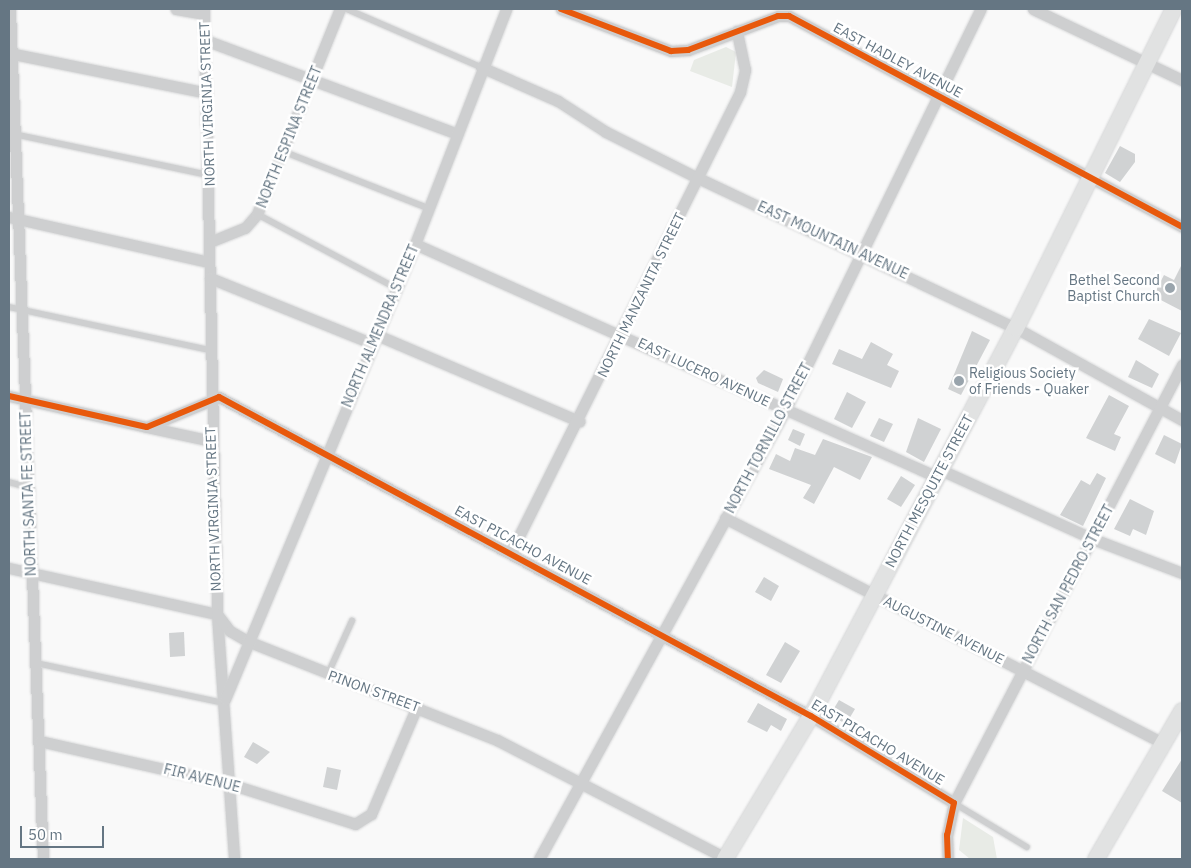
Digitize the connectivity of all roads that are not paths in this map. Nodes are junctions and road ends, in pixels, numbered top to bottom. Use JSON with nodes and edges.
{"nodes":[{"id":1,"x":10,"y":9,"type":"edge"},
{"id":2,"x":176,"y":9,"type":"edge"},
{"id":3,"x":340,"y":9,"type":"edge"},
{"id":4,"x":348,"y":9,"type":"edge"},
{"id":5,"x":506,"y":9,"type":"edge"},
{"id":6,"x":561,"y":9,"type":"edge"},
{"id":7,"x":981,"y":9,"type":"edge"},
{"id":8,"x":1033,"y":9,"type":"edge"},
{"id":9,"x":1174,"y":9,"type":"edge"},
{"id":10,"x":204,"y":12,"type":"edge"},
{"id":11,"x":737,"y":31,"type":"junction"},
{"id":12,"x":205,"y":40,"type":"junction"},
{"id":13,"x":10,"y":53,"type":"edge"},
{"id":14,"x":1147,"y":63,"type":"junction"},
{"id":15,"x":481,"y":67,"type":"junction"},
{"id":16,"x":313,"y":78,"type":"junction"},
{"id":17,"x":1182,"y":80,"type":"edge"},
{"id":18,"x":207,"y":93,"type":"junction"},
{"id":19,"x":939,"y":96,"type":"junction"},
{"id":20,"x":455,"y":133,"type":"junction"},
{"id":21,"x":12,"y":134,"type":"edge"},
{"id":22,"x":285,"y":152,"type":"junction"},
{"id":23,"x":210,"y":175,"type":"junction"},
{"id":24,"x":1090,"y":177,"type":"junction"},
{"id":25,"x":698,"y":178,"type":"junction"},
{"id":26,"x":428,"y":208,"type":"junction"},
{"id":27,"x":257,"y":214,"type":"junction"},
{"id":28,"x":13,"y":218,"type":"edge"},
{"id":29,"x":1182,"y":227,"type":"edge"},
{"id":30,"x":212,"y":241,"type":"junction"},
{"id":31,"x":415,"y":244,"type":"junction"},
{"id":32,"x":864,"y":254,"type":"junction"},
{"id":33,"x":210,"y":262,"type":"junction"},
{"id":34,"x":210,"y":278,"type":"junction"},
{"id":35,"x":396,"y":288,"type":"junction"},
{"id":36,"x":9,"y":307,"type":"edge"},
{"id":37,"x":21,"y":309,"type":"junction"},
{"id":38,"x":1016,"y":328,"type":"junction"},
{"id":39,"x":622,"y":334,"type":"junction"},
{"id":40,"x":375,"y":339,"type":"junction"},
{"id":41,"x":210,"y":350,"type":"junction"},
{"id":42,"x":1182,"y":365,"type":"edge"},
{"id":43,"x":9,"y":396,"type":"edge"},
{"id":44,"x":210,"y":398,"type":"junction"},
{"id":45,"x":24,"y":399,"type":"junction"},
{"id":46,"x":1160,"y":408,"type":"junction"},
{"id":47,"x":785,"y":410,"type":"junction"},
{"id":48,"x":1182,"y":420,"type":"edge"},
{"id":49,"x":579,"y":421,"type":"junction"},
{"id":50,"x":147,"y":427,"type":"junction"},
{"id":51,"x":211,"y":441,"type":"junction"},
{"id":52,"x":326,"y":454,"type":"junction"},
{"id":53,"x":939,"y":473,"type":"junction"},
{"id":54,"x":9,"y":482,"type":"edge"},
{"id":55,"x":28,"y":487,"type":"junction"},
{"id":56,"x":725,"y":518,"type":"junction"},
{"id":57,"x":1093,"y":539,"type":"junction"},
{"id":58,"x":511,"y":552,"type":"junction"},
{"id":59,"x":9,"y":568,"type":"edge"},
{"id":60,"x":32,"y":573,"type":"junction"},
{"id":61,"x":1182,"y":573,"type":"edge"},
{"id":62,"x":873,"y":594,"type":"junction"},
{"id":63,"x":217,"y":614,"type":"junction"},
{"id":64,"x":352,"y":621,"type":"dead end"},
{"id":65,"x":665,"y":636,"type":"junction"},
{"id":66,"x":248,"y":641,"type":"junction"},
{"id":67,"x":36,"y":663,"type":"junction"},
{"id":68,"x":1023,"y":670,"type":"junction"},
{"id":69,"x":328,"y":674,"type":"junction"},
{"id":70,"x":224,"y":703,"type":"junction"},
{"id":71,"x":417,"y":706,"type":"junction"},
{"id":72,"x":1182,"y":711,"type":"edge"},
{"id":73,"x":811,"y":716,"type":"junction"},
{"id":74,"x":40,"y":740,"type":"junction"},
{"id":75,"x":1163,"y":743,"type":"junction"},
{"id":76,"x":580,"y":780,"type":"junction"},
{"id":77,"x":230,"y":784,"type":"junction"},
{"id":78,"x":954,"y":803,"type":"junction"},
{"id":79,"x":1027,"y":847,"type":"dead end"},
{"id":80,"x":43,"y":859,"type":"edge"},
{"id":81,"x":234,"y":859,"type":"edge"},
{"id":82,"x":539,"y":859,"type":"edge"},
{"id":83,"x":726,"y":859,"type":"edge"},
{"id":84,"x":948,"y":859,"type":"edge"},
{"id":85,"x":1096,"y":859,"type":"edge"}],
"edges":[{"from":1,"to":13,"type":"street","name":"NORTH SANTA FE STREET"},
{"from":2,"to":10,"type":"street"},
{"from":3,"to":16,"type":"street","name":"NORTH ESPINA STREET"},
{"from":4,"to":15,"type":"lane"},
{"from":5,"to":15,"type":"street","name":"NORTH ALMENDRA STREET"},
{"from":6,"to":11,"type":"street","name":"EAST HADLEY AVENUE"},
{"from":7,"to":19,"type":"street","name":"NORTH TORNILLO STREET"},
{"from":8,"to":14,"type":"street"},
{"from":9,"to":14,"type":"street","name":"NORTH MESQUITE STREET"},
{"from":10,"to":12,"type":"street","name":"NORTH VIRGINIA STREET"},
{"from":11,"to":19,"type":"street","name":"EAST HADLEY AVENUE"},
{"from":11,"to":25,"type":"street","name":"NORTH MANZANITA STREET"},
{"from":12,"to":16,"type":"street"},
{"from":12,"to":18,"type":"street","name":"NORTH VIRGINIA STREET"},
{"from":13,"to":18,"type":"street"},
{"from":13,"to":21,"type":"street","name":"NORTH SANTA FE STREET"},
{"from":14,"to":17,"type":"street"},
{"from":14,"to":24,"type":"street","name":"NORTH MESQUITE STREET"},
{"from":15,"to":20,"type":"street","name":"NORTH ALMENDRA STREET"},
{"from":15,"to":25,"type":"street","name":"EAST MOUNTAIN AVENUE"},
{"from":16,"to":20,"type":"street"},
{"from":16,"to":22,"type":"street","name":"NORTH ESPINA STREET"},
{"from":18,"to":23,"type":"street","name":"NORTH VIRGINIA STREET"},
{"from":19,"to":24,"type":"street","name":"EAST HADLEY AVENUE"},
{"from":19,"to":32,"type":"street","name":"NORTH TORNILLO STREET"},
{"from":20,"to":26,"type":"street","name":"NORTH ALMENDRA STREET"},
{"from":21,"to":23,"type":"lane"},
{"from":21,"to":28,"type":"street","name":"NORTH SANTA FE STREET"},
{"from":22,"to":26,"type":"lane"},
{"from":22,"to":27,"type":"street","name":"NORTH ESPINA STREET"},
{"from":23,"to":30,"type":"street","name":"NORTH VIRGINIA STREET"},
{"from":24,"to":29,"type":"street","name":"EAST HADLEY AVENUE"},
{"from":24,"to":38,"type":"street","name":"NORTH MESQUITE STREET"},
{"from":25,"to":32,"type":"street","name":"EAST MOUNTAIN AVENUE"},
{"from":25,"to":39,"type":"street","name":"NORTH MANZANITA STREET"},
{"from":26,"to":31,"type":"street","name":"NORTH ALMENDRA STREET"},
{"from":27,"to":30,"type":"street","name":"NORTH ESPINA STREET"},
{"from":27,"to":35,"type":"lane"},
{"from":28,"to":33,"type":"street"},
{"from":28,"to":37,"type":"street","name":"NORTH SANTA FE STREET"},
{"from":30,"to":33,"type":"street","name":"NORTH VIRGINIA STREET"},
{"from":31,"to":35,"type":"street","name":"NORTH ALMENDRA STREET"},
{"from":31,"to":39,"type":"street","name":"EAST LUCERO AVENUE"},
{"from":32,"to":38,"type":"street","name":"EAST MOUNTAIN AVENUE"},
{"from":32,"to":47,"type":"street","name":"NORTH TORNILLO STREET"},
{"from":33,"to":34,"type":"street","name":"NORTH VIRGINIA STREET"},
{"from":34,"to":40,"type":"street"},
{"from":34,"to":41,"type":"street","name":"NORTH VIRGINIA STREET"},
{"from":35,"to":40,"type":"street","name":"NORTH ALMENDRA STREET"},
{"from":36,"to":37,"type":"lane"},
{"from":37,"to":41,"type":"lane"},
{"from":37,"to":45,"type":"street","name":"NORTH SANTA FE STREET"},
{"from":38,"to":46,"type":"street","name":"EAST MOUNTAIN AVENUE"},
{"from":38,"to":53,"type":"street","name":"NORTH MESQUITE STREET"},
{"from":39,"to":47,"type":"street","name":"EAST LUCERO AVENUE"},
{"from":39,"to":49,"type":"street","name":"NORTH MANZANITA STREET"},
{"from":40,"to":49,"type":"street"},
{"from":40,"to":52,"type":"street","name":"NORTH ALMENDRA STREET"},
{"from":41,"to":44,"type":"street","name":"NORTH VIRGINIA STREET"},
{"from":42,"to":46,"type":"street","name":"NORTH SAN PEDRO STREET"},
{"from":43,"to":45,"type":"street"},
{"from":44,"to":50,"type":"street"},
{"from":44,"to":51,"type":"street","name":"NORTH VIRGINIA STREET"},
{"from":44,"to":52,"type":"street","name":"EAST PICACHO AVENUE"},
{"from":45,"to":50,"type":"street"},
{"from":45,"to":55,"type":"street","name":"NORTH SANTA FE STREET"},
{"from":46,"to":48,"type":"street","name":"EAST MOUNTAIN AVENUE"},
{"from":46,"to":57,"type":"street","name":"NORTH SAN PEDRO STREET"},
{"from":47,"to":53,"type":"street","name":"EAST LUCERO AVENUE"},
{"from":47,"to":56,"type":"street","name":"NORTH TORNILLO STREET"},
{"from":49,"to":58,"type":"street","name":"NORTH MANZANITA STREET"},
{"from":50,"to":51,"type":"street"},
{"from":51,"to":63,"type":"street","name":"NORTH VIRGINIA STREET"},
{"from":52,"to":58,"type":"street","name":"EAST PICACHO AVENUE"},
{"from":52,"to":66,"type":"street","name":"NORTH ALMENDRA STREET"},
{"from":53,"to":57,"type":"street","name":"EAST LUCERO AVENUE"},
{"from":53,"to":62,"type":"street","name":"NORTH MESQUITE STREET"},
{"from":54,"to":55,"type":"lane"},
{"from":55,"to":60,"type":"street","name":"NORTH SANTA FE STREET"},
{"from":56,"to":62,"type":"street","name":"AUGUSTINE AVENUE"},
{"from":56,"to":65,"type":"street","name":"NORTH TORNILLO STREET"},
{"from":57,"to":61,"type":"street","name":"EAST LUCERO AVENUE"},
{"from":57,"to":68,"type":"street","name":"NORTH SAN PEDRO STREET"},
{"from":58,"to":65,"type":"street","name":"EAST PICACHO AVENUE"},
{"from":59,"to":60,"type":"street"},
{"from":60,"to":63,"type":"street"},
{"from":60,"to":67,"type":"street","name":"NORTH SANTA FE STREET"},
{"from":62,"to":68,"type":"street","name":"AUGUSTINE AVENUE"},
{"from":62,"to":73,"type":"street","name":"NORTH MESQUITE STREET"},
{"from":63,"to":66,"type":"street","name":"PINON STREET"},
{"from":63,"to":70,"type":"street","name":"NORTH VIRGINIA STREET"},
{"from":64,"to":69,"type":"lane"},
{"from":65,"to":73,"type":"street","name":"EAST PICACHO AVENUE"},
{"from":65,"to":76,"type":"street","name":"NORTH TORNILLO STREET"},
{"from":66,"to":69,"type":"street","name":"PINON STREET"},
{"from":66,"to":70,"type":"street","name":"NORTH ALMENDRA STREET"},
{"from":67,"to":70,"type":"lane"},
{"from":67,"to":74,"type":"street","name":"NORTH SANTA FE STREET"},
{"from":68,"to":75,"type":"street","name":"AUGUSTINE AVENUE"},
{"from":68,"to":78,"type":"street","name":"NORTH SAN PEDRO STREET"},
{"from":69,"to":71,"type":"street","name":"PINON STREET"},
{"from":70,"to":77,"type":"street","name":"NORTH VIRGINIA STREET"},
{"from":71,"to":76,"type":"street","name":"PINON STREET"},
{"from":71,"to":77,"type":"street","name":"FIR AVENUE"},
{"from":72,"to":75,"type":"street"},
{"from":73,"to":78,"type":"street","name":"EAST PICACHO AVENUE"},
{"from":73,"to":83,"type":"street","name":"NORTH MESQUITE STREET"},
{"from":74,"to":77,"type":"street","name":"FIR AVENUE"},
{"from":74,"to":80,"type":"street","name":"NORTH SANTA FE STREET"},
{"from":75,"to":85,"type":"street"},
{"from":76,"to":82,"type":"street","name":"NORTH TORNILLO STREET"},
{"from":76,"to":83,"type":"street","name":"PINON STREET"},
{"from":77,"to":81,"type":"street","name":"NORTH VIRGINIA STREET"},
{"from":78,"to":79,"type":"lane","name":"EAST PICACHO AVENUE"},
{"from":78,"to":84,"type":"street"}]}
